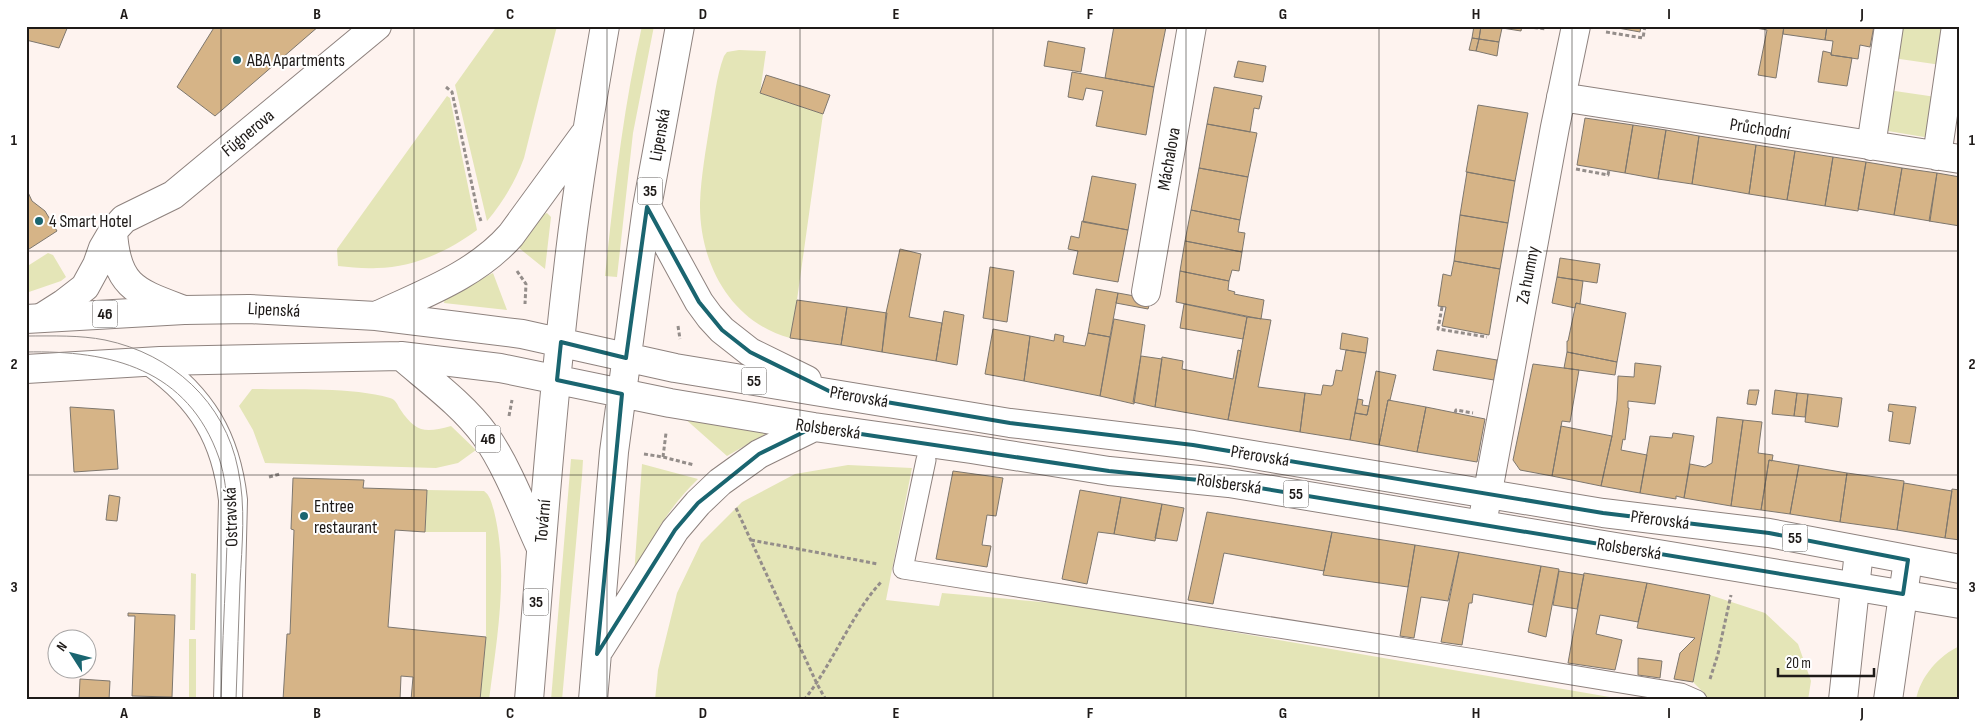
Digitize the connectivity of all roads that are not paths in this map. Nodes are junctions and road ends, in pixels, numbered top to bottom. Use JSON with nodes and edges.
{"nodes":[{"id":1,"x":377,"y":26,"type":"edge"},
{"id":2,"x":605,"y":26,"type":"edge"},
{"id":3,"x":680,"y":26,"type":"edge"},
{"id":4,"x":1192,"y":26,"type":"edge"},
{"id":5,"x":1889,"y":26,"type":"edge"},
{"id":6,"x":1956,"y":26,"type":"edge"},
{"id":7,"x":1589,"y":28,"type":"edge"},
{"id":8,"x":1561,"y":97,"type":"junction"},
{"id":9,"x":586,"y":132,"type":"junction"},
{"id":10,"x":1867,"y":137,"type":"junction"},
{"id":11,"x":1946,"y":153,"type":"edge"},
{"id":12,"x":648,"y":207,"type":"junction"},
{"id":13,"x":113,"y":231,"type":"junction"},
{"id":14,"x":1146,"y":292,"type":"dead end"},
{"id":15,"x":184,"y":310,"type":"junction"},
{"id":16,"x":376,"y":316,"type":"junction"},
{"id":17,"x":34,"y":318,"type":"edge"},
{"id":18,"x":561,"y":342,"type":"junction"},
{"id":19,"x":401,"y":356,"type":"junction"},
{"id":20,"x":626,"y":358,"type":"junction"},
{"id":21,"x":151,"y":362,"type":"junction"},
{"id":22,"x":35,"y":369,"type":"edge"},
{"id":23,"x":557,"y":380,"type":"junction"},
{"id":24,"x":834,"y":393,"type":"junction"},
{"id":25,"x":622,"y":394,"type":"junction"},
{"id":26,"x":814,"y":428,"type":"junction"},
{"id":27,"x":926,"y":460,"type":"dead end"},
{"id":28,"x":1487,"y":494,"type":"junction"},
{"id":29,"x":1482,"y":524,"type":"junction"},
{"id":30,"x":540,"y":547,"type":"junction"},
{"id":31,"x":1859,"y":551,"type":"junction"},
{"id":32,"x":1908,"y":560,"type":"junction"},
{"id":33,"x":1960,"y":569,"type":"edge"},
{"id":34,"x":1855,"y":587,"type":"junction"},
{"id":35,"x":1903,"y":594,"type":"junction"},
{"id":36,"x":1960,"y":604,"type":"edge"},
{"id":37,"x":597,"y":654,"type":"junction"},
{"id":38,"x":1697,"y":699,"type":"edge"},
{"id":39,"x":228,"y":700,"type":"edge"},
{"id":40,"x":529,"y":700,"type":"edge"},
{"id":41,"x":593,"y":700,"type":"edge"},
{"id":42,"x":1843,"y":700,"type":"edge"},
{"id":43,"x":1888,"y":700,"type":"edge"}],
"edges":[{"from":1,"to":13,"type":"main road","name":"Fügnerova"},
{"from":2,"to":9,"type":"main road","number":"35"},
{"from":3,"to":12,"type":"main road","name":"Lipenská","number":"35"},
{"from":4,"to":14,"type":"main road","name":"Máchalova"},
{"from":5,"to":10,"type":"main road"},
{"from":6,"to":11,"type":"main road"},
{"from":7,"to":8,"type":"main road","name":"Za humny"},
{"from":8,"to":10,"type":"main road","name":"Průchodní"},
{"from":8,"to":28,"type":"main road","name":"Za humny"},
{"from":9,"to":16,"type":"main road"},
{"from":9,"to":18,"type":"main road","number":"35"},
{"from":10,"to":11,"type":"main road","name":"Průchodní"},
{"from":12,"to":20,"type":"main road","name":"Lipenská","number":"35"},
{"from":12,"to":24,"type":"main road"},
{"from":13,"to":15,"type":"main road"},
{"from":13,"to":17,"type":"main road","name":"Fügnerova"},
{"from":15,"to":16,"type":"main road","name":"Lipenská","number":"46"},
{"from":15,"to":17,"type":"main road","name":"Lipenská","number":"46"},
{"from":16,"to":18,"type":"main road","name":"Lipenská","number":"46"},
{"from":18,"to":20,"type":"main road","name":"Přerovská","number":"46"},
{"from":18,"to":23,"type":"main road","name":"Tovární","number":"35"},
{"from":19,"to":21,"type":"main road","name":"Rolsberská"},
{"from":19,"to":23,"type":"main road","name":"Rolsberská"},
{"from":19,"to":30,"type":"main road","number":"46"},
{"from":20,"to":24,"type":"main road","name":"Přerovská","number":"55"},
{"from":20,"to":25,"type":"main road","name":"Lipenská","number":"35"},
{"from":21,"to":22,"type":"main road","name":"Rolsberská"},
{"from":21,"to":39,"type":"main road","name":"Ostravská"},
{"from":23,"to":25,"type":"main road","name":"Rolsberská"},
{"from":23,"to":30,"type":"main road","name":"Tovární","number":"35"},
{"from":24,"to":28,"type":"main road","name":"Přerovská","number":"55"},
{"from":25,"to":26,"type":"main road","name":"Rolsberská","number":"55"},
{"from":25,"to":37,"type":"main road","number":"35"},
{"from":26,"to":29,"type":"main road","name":"Rolsberská","number":"55"},
{"from":26,"to":37,"type":"main road"},
{"from":27,"to":38,"type":"lane"},
{"from":28,"to":29,"type":"main road","name":"Za humny"},
{"from":28,"to":31,"type":"main road","name":"Přerovská","number":"55"},
{"from":29,"to":34,"type":"main road","name":"Rolsberská","number":"55"},
{"from":30,"to":40,"type":"main road","name":"Tovární","number":"35"},
{"from":31,"to":32,"type":"main road","name":"Přerovská","number":"55"},
{"from":31,"to":34,"type":"main road"},
{"from":32,"to":33,"type":"main road","name":"Přerovská","number":"55"},
{"from":32,"to":35,"type":"main road"},
{"from":34,"to":35,"type":"main road","name":"Rolsberská","number":"55"},
{"from":34,"to":42,"type":"main road"},
{"from":35,"to":36,"type":"main road","name":"Rolsberská","number":"55"},
{"from":35,"to":43,"type":"main road"},
{"from":37,"to":41,"type":"main road","number":"35"}]}
